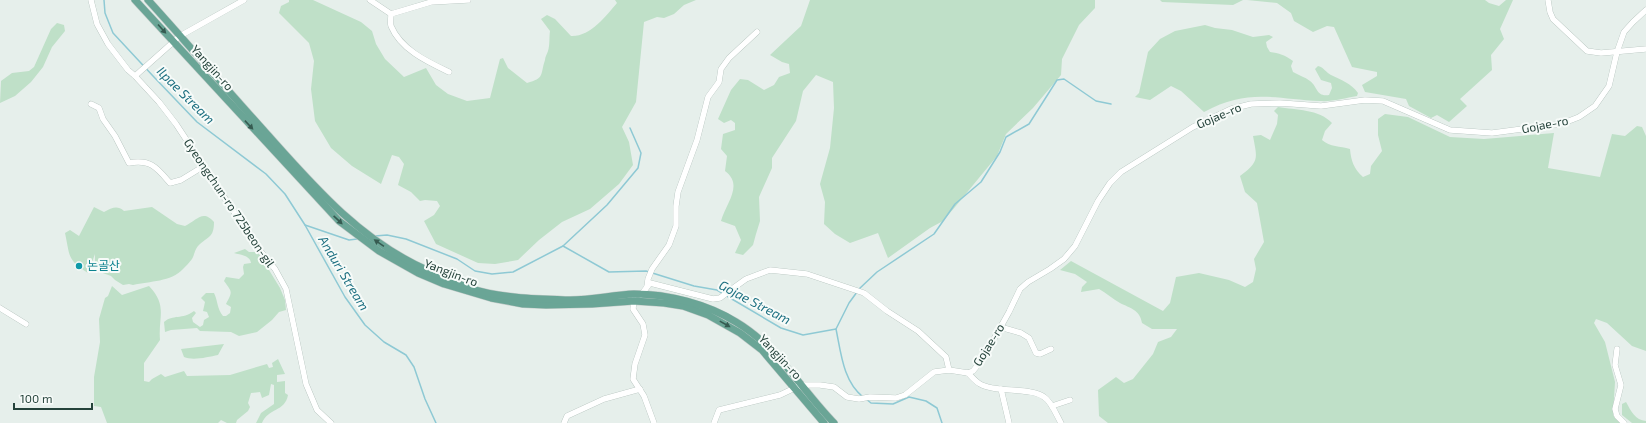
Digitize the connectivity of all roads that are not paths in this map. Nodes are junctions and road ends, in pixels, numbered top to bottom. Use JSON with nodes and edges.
{"nodes":[{"id":1,"x":91,"y":0,"type":"edge"},
{"id":2,"x":135,"y":0,"type":"edge"},
{"id":3,"x":148,"y":0,"type":"edge"},
{"id":4,"x":244,"y":0,"type":"edge"},
{"id":5,"x":370,"y":0,"type":"edge"},
{"id":6,"x":468,"y":0,"type":"edge"},
{"id":7,"x":1548,"y":0,"type":"edge"},
{"id":8,"x":1646,"y":10,"type":"edge"},
{"id":9,"x":391,"y":14,"type":"junction"},
{"id":10,"x":757,"y":32,"type":"dead end"},
{"id":11,"x":180,"y":36,"type":"junction"},
{"id":12,"x":173,"y":42,"type":"junction"},
{"id":13,"x":1646,"y":49,"type":"edge"},
{"id":14,"x":1617,"y":52,"type":"junction"},
{"id":15,"x":449,"y":72,"type":"dead end"},
{"id":16,"x":137,"y":75,"type":"junction"},
{"id":17,"x":91,"y":104,"type":"dead end"},
{"id":18,"x":204,"y":166,"type":"junction"},
{"id":19,"x":647,"y":287,"type":"junction"},
{"id":20,"x":636,"y":297,"type":"junction"},
{"id":21,"x":0,"y":308,"type":"edge"},
{"id":22,"x":26,"y":324,"type":"dead end"},
{"id":23,"x":1000,"y":327,"type":"junction"},
{"id":24,"x":1617,"y":349,"type":"dead end"},
{"id":25,"x":1051,"y":350,"type":"dead end"},
{"id":26,"x":949,"y":370,"type":"junction"},
{"id":27,"x":968,"y":373,"type":"junction"},
{"id":28,"x":798,"y":387,"type":"junction"},
{"id":29,"x":1001,"y":388,"type":"junction"},
{"id":30,"x":640,"y":389,"type":"junction"},
{"id":31,"x":1070,"y":400,"type":"dead end"},
{"id":32,"x":1052,"y":406,"type":"junction"},
{"id":33,"x":331,"y":423,"type":"edge"},
{"id":34,"x":564,"y":423,"type":"edge"},
{"id":35,"x":654,"y":423,"type":"edge"},
{"id":36,"x":714,"y":423,"type":"edge"},
{"id":37,"x":824,"y":423,"type":"edge"},
{"id":38,"x":834,"y":423,"type":"edge"},
{"id":39,"x":1009,"y":423,"type":"edge"},
{"id":40,"x":1061,"y":423,"type":"edge"},
{"id":41,"x":1624,"y":423,"type":"edge"}],
"edges":[{"from":1,"to":16,"type":"street","name":"Gyeongchun-ro 725beon-gil"},
{"from":2,"to":12,"type":"main road","name":"Yangjin-ro","one_way":true},
{"from":3,"to":11,"type":"main road","name":"Yangjin-ro"},
{"from":4,"to":11,"type":"street"},
{"from":5,"to":9,"type":"street"},
{"from":6,"to":9,"type":"street"},
{"from":7,"to":14,"type":"street"},
{"from":8,"to":14,"type":"street","name":"Gojae-ro"},
{"from":9,"to":15,"type":"street"},
{"from":10,"to":19,"type":"street"},
{"from":11,"to":12,"type":"street"},
{"from":20,"to":11,"type":"main road","name":"Yangjin-ro","one_way":true},
{"from":12,"to":16,"type":"street"},
{"from":12,"to":20,"type":"main road","name":"Yangjin-ro","one_way":true},
{"from":13,"to":14,"type":"street"},
{"from":14,"to":23,"type":"street","name":"Gojae-ro"},
{"from":16,"to":18,"type":"street","name":"Gyeongchun-ro 725beon-gil"},
{"from":17,"to":18,"type":"street"},
{"from":18,"to":33,"type":"street","name":"Gyeongchun-ro 725beon-gil"},
{"from":19,"to":20,"type":"street"},
{"from":19,"to":26,"type":"street"},
{"from":20,"to":28,"type":"main road","name":"Yangjin-ro"},
{"from":20,"to":30,"type":"street"},
{"from":21,"to":22,"type":"street"},
{"from":23,"to":25,"type":"street"},
{"from":23,"to":27,"type":"street","name":"Gojae-ro"},
{"from":24,"to":41,"type":"street"},
{"from":26,"to":27,"type":"street","name":"Gojae-ro"},
{"from":26,"to":28,"type":"street","name":"Gojae-ro"},
{"from":27,"to":29,"type":"street"},
{"from":28,"to":36,"type":"street"},
{"from":28,"to":37,"type":"main road","name":"Yangjin-ro"},
{"from":28,"to":38,"type":"main road","name":"Yangjin-ro"},
{"from":29,"to":32,"type":"street"},
{"from":29,"to":39,"type":"street"},
{"from":30,"to":34,"type":"street"},
{"from":30,"to":35,"type":"street"},
{"from":31,"to":32,"type":"street"},
{"from":32,"to":40,"type":"street"}]}
